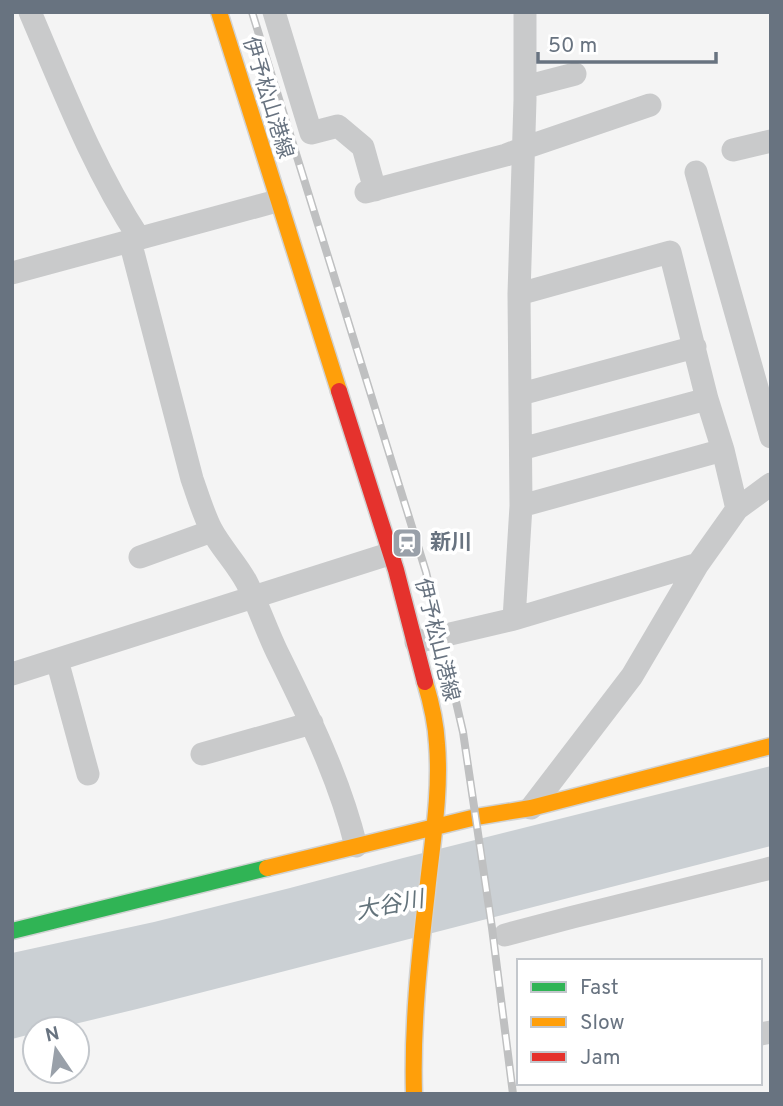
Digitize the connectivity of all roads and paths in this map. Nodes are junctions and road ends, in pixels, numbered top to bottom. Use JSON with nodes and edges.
{"nodes":[{"id":1,"x":30,"y":12,"type":"edge"},
{"id":2,"x":219,"y":12,"type":"edge"},
{"id":3,"x":274,"y":12,"type":"edge"},
{"id":4,"x":532,"y":14,"type":"edge"},
{"id":5,"x":575,"y":74,"type":"dead end"},
{"id":6,"x":526,"y":87,"type":"junction"},
{"id":7,"x":650,"y":105,"type":"dead end"},
{"id":8,"x":771,"y":141,"type":"edge"},
{"id":9,"x":524,"y":148,"type":"junction"},
{"id":10,"x":733,"y":150,"type":"dead end"},
{"id":11,"x":696,"y":172,"type":"dead end"},
{"id":12,"x":277,"y":201,"type":"junction"},
{"id":13,"x":134,"y":240,"type":"junction"},
{"id":14,"x":12,"y":273,"type":"edge"},
{"id":15,"x":519,"y":294,"type":"junction"},
{"id":16,"x":695,"y":347,"type":"junction"},
{"id":17,"x":521,"y":394,"type":"junction"},
{"id":18,"x":707,"y":399,"type":"junction"},
{"id":19,"x":771,"y":437,"type":"edge"},
{"id":20,"x":521,"y":449,"type":"junction"},
{"id":21,"x":723,"y":450,"type":"junction"},
{"id":22,"x":771,"y":484,"type":"edge"},
{"id":23,"x":521,"y":506,"type":"junction"},
{"id":24,"x":737,"y":509,"type":"junction"},
{"id":25,"x":212,"y":531,"type":"junction"},
{"id":26,"x":392,"y":553,"type":"junction"},
{"id":27,"x":140,"y":557,"type":"dead end"},
{"id":28,"x":698,"y":564,"type":"junction"},
{"id":29,"x":254,"y":598,"type":"junction"},
{"id":30,"x":514,"y":619,"type":"junction"},
{"id":31,"x":416,"y":642,"type":"junction"},
{"id":32,"x":57,"y":660,"type":"junction"},
{"id":33,"x":12,"y":674,"type":"edge"},
{"id":34,"x":312,"y":723,"type":"junction"},
{"id":35,"x":771,"y":746,"type":"edge"},
{"id":36,"x":202,"y":754,"type":"dead end"},
{"id":37,"x":88,"y":775,"type":"dead end"},
{"id":38,"x":531,"y":808,"type":"junction"},
{"id":39,"x":434,"y":832,"type":"junction"},
{"id":40,"x":356,"y":846,"type":"junction"},
{"id":41,"x":771,"y":868,"type":"edge"},
{"id":42,"x":12,"y":931,"type":"edge"},
{"id":43,"x":505,"y":935,"type":"dead end"},
{"id":44,"x":414,"y":1094,"type":"edge"}],
"edges":[{"from":1,"to":13,"type":"street"},
{"from":2,"to":12,"type":"main road","name":"伊予松山港線"},
{"from":3,"to":9,"type":"street"},
{"from":4,"to":6,"type":"street"},
{"from":5,"to":6,"type":"street"},
{"from":6,"to":9,"type":"street"},
{"from":7,"to":9,"type":"street"},
{"from":8,"to":10,"type":"street"},
{"from":9,"to":15,"type":"street"},
{"from":11,"to":19,"type":"street"},
{"from":12,"to":13,"type":"street"},
{"from":12,"to":26,"type":"main road","name":"伊予松山港線"},
{"from":13,"to":14,"type":"street"},
{"from":13,"to":25,"type":"street"},
{"from":15,"to":16,"type":"street"},
{"from":15,"to":17,"type":"street"},
{"from":16,"to":17,"type":"street"},
{"from":16,"to":18,"type":"street"},
{"from":17,"to":20,"type":"street"},
{"from":18,"to":20,"type":"street"},
{"from":18,"to":21,"type":"street"},
{"from":20,"to":23,"type":"street"},
{"from":21,"to":23,"type":"street"},
{"from":21,"to":24,"type":"street"},
{"from":22,"to":24,"type":"street"},
{"from":23,"to":30,"type":"street"},
{"from":24,"to":28,"type":"street"},
{"from":25,"to":27,"type":"street"},
{"from":25,"to":29,"type":"street"},
{"from":26,"to":29,"type":"street"},
{"from":26,"to":31,"type":"main road","name":"伊予松山港線"},
{"from":28,"to":30,"type":"street"},
{"from":28,"to":38,"type":"street"},
{"from":29,"to":32,"type":"street"},
{"from":29,"to":34,"type":"street"},
{"from":30,"to":31,"type":"street"},
{"from":31,"to":39,"type":"main road","name":"伊予松山港線"},
{"from":32,"to":33,"type":"street"},
{"from":32,"to":37,"type":"street"},
{"from":34,"to":36,"type":"street"},
{"from":34,"to":40,"type":"street"},
{"from":35,"to":38,"type":"main road"},
{"from":38,"to":39,"type":"main road"},
{"from":39,"to":40,"type":"main road"},
{"from":39,"to":44,"type":"main road","name":"伊予松山港線"},
{"from":40,"to":42,"type":"main road"},
{"from":41,"to":43,"type":"street"}]}
